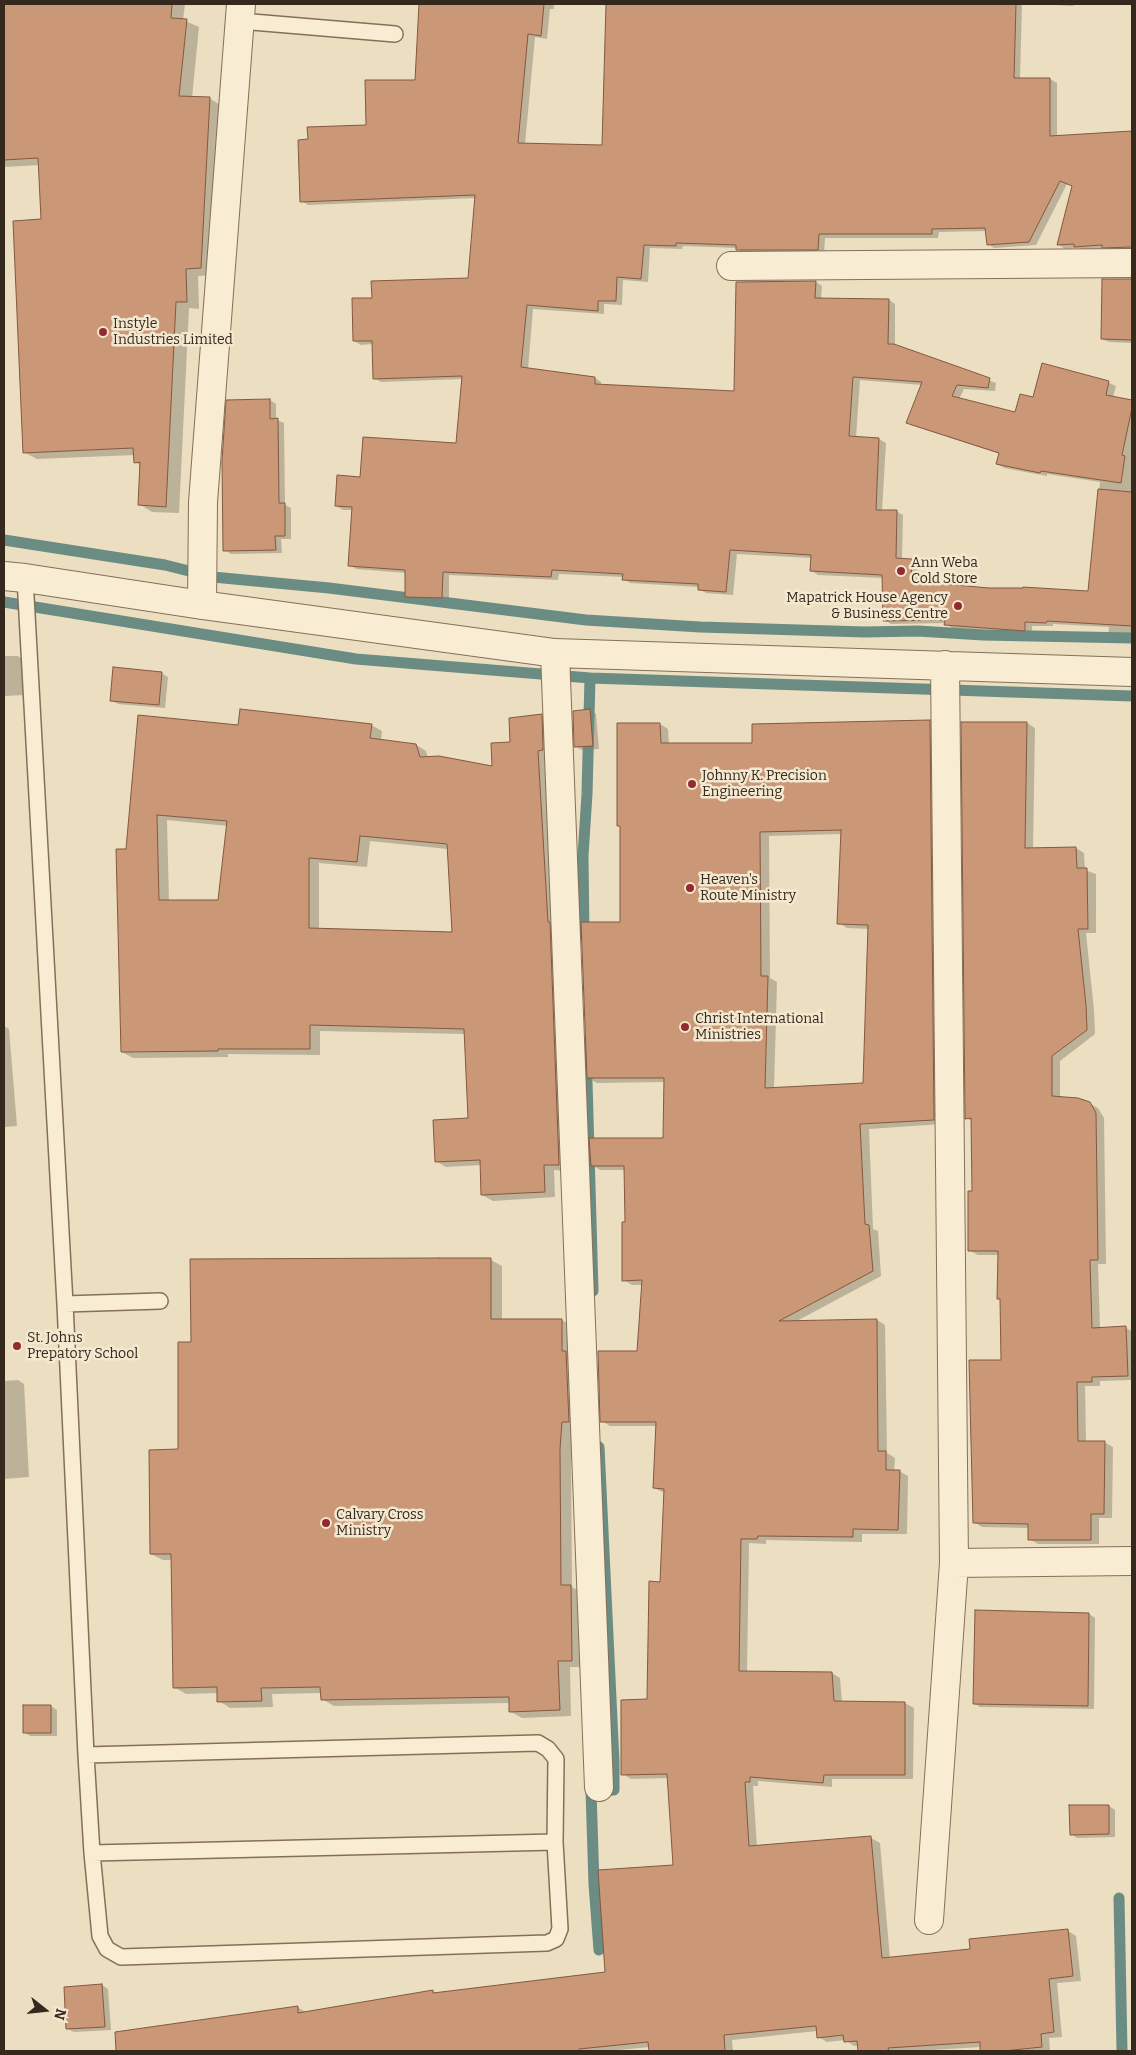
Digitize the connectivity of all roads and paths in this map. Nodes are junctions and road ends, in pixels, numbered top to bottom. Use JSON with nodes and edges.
{"nodes":[{"id":1,"x":240,"y":12,"type":"edge"},
{"id":2,"x":395,"y":34,"type":"dead end"},
{"id":3,"x":1132,"y":263,"type":"edge"},
{"id":4,"x":731,"y":266,"type":"dead end"},
{"id":5,"x":14,"y":577,"type":"edge"},
{"id":6,"x":202,"y":605,"type":"junction"},
{"id":7,"x":555,"y":654,"type":"junction"},
{"id":8,"x":945,"y":665,"type":"junction"},
{"id":9,"x":1132,"y":672,"type":"edge"},
{"id":10,"x":160,"y":1301,"type":"dead end"},
{"id":11,"x":65,"y":1304,"type":"junction"},
{"id":12,"x":1132,"y":1560,"type":"edge"},
{"id":13,"x":954,"y":1562,"type":"junction"},
{"id":14,"x":86,"y":1755,"type":"junction"},
{"id":15,"x":599,"y":1787,"type":"dead end"},
{"id":16,"x":555,"y":1842,"type":"junction"},
{"id":17,"x":92,"y":1852,"type":"junction"},
{"id":18,"x":929,"y":1920,"type":"dead end"}],
"edges":[{"from":1,"to":2,"type":"lane"},
{"from":1,"to":6,"type":"street"},
{"from":3,"to":4,"type":"street"},
{"from":5,"to":6,"type":"street"},
{"from":5,"to":11,"type":"lane"},
{"from":6,"to":7,"type":"street"},
{"from":7,"to":8,"type":"street"},
{"from":7,"to":15,"type":"street"},
{"from":8,"to":9,"type":"street"},
{"from":8,"to":13,"type":"street"},
{"from":10,"to":11,"type":"lane"},
{"from":11,"to":14,"type":"lane"},
{"from":12,"to":13,"type":"street"},
{"from":13,"to":18,"type":"street"},
{"from":14,"to":16,"type":"lane"},
{"from":14,"to":17,"type":"lane"},
{"from":16,"to":17,"type":"lane"},
{"from":16,"to":17,"type":"lane"}]}
